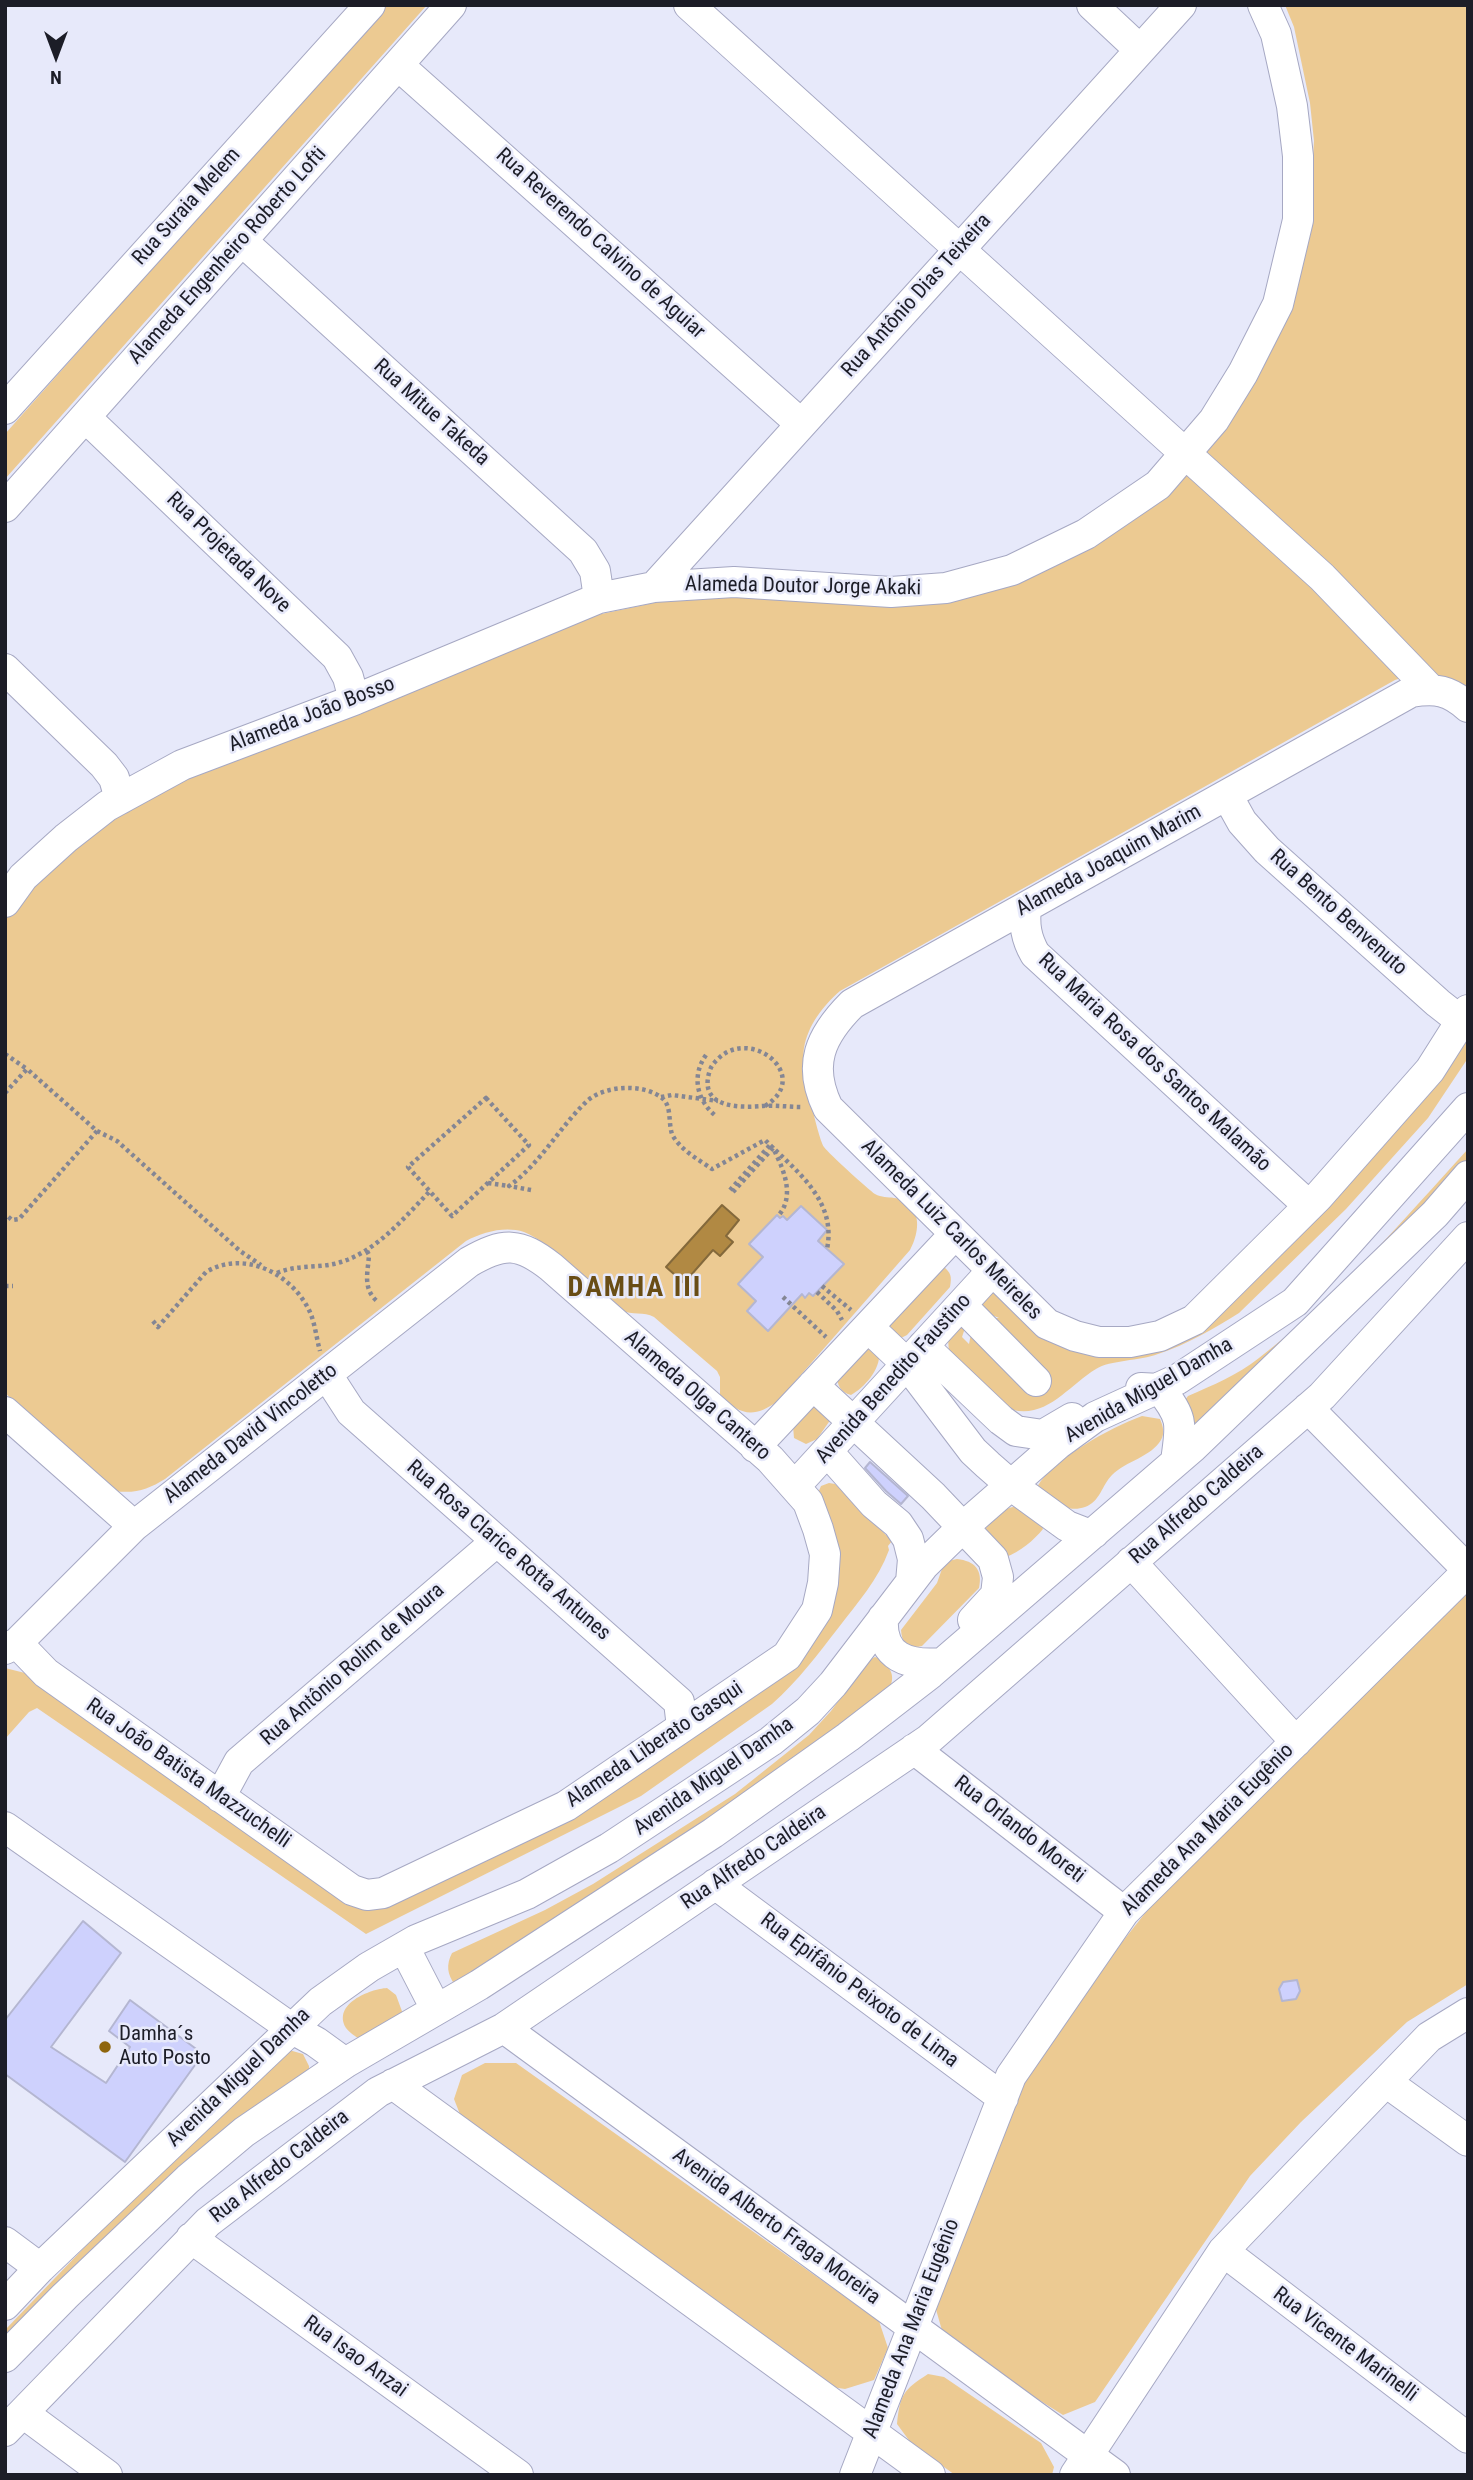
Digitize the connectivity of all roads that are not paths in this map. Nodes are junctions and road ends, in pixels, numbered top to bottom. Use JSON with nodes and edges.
{"nodes":[{"id":1,"x":370,"y":5,"type":"edge"},
{"id":2,"x":451,"y":5,"type":"edge"},
{"id":3,"x":689,"y":5,"type":"edge"},
{"id":4,"x":1092,"y":5,"type":"edge"},
{"id":5,"x":1181,"y":5,"type":"edge"},
{"id":6,"x":1264,"y":5,"type":"edge"},
{"id":7,"x":1140,"y":50,"type":"junction"},
{"id":8,"x":398,"y":65,"type":"junction"},
{"id":9,"x":242,"y":241,"type":"junction"},
{"id":10,"x":960,"y":250,"type":"junction"},
{"id":11,"x":5,"y":410,"type":"edge"},
{"id":12,"x":85,"y":417,"type":"junction"},
{"id":13,"x":802,"y":424,"type":"junction"},
{"id":14,"x":1185,"y":453,"type":"junction"},
{"id":15,"x":5,"y":508,"type":"edge"},
{"id":16,"x":654,"y":587,"type":"junction"},
{"id":17,"x":599,"y":598,"type":"junction"},
{"id":18,"x":5,"y":668,"type":"edge"},
{"id":19,"x":1430,"y":689,"type":"junction"},
{"id":20,"x":354,"y":700,"type":"junction"},
{"id":21,"x":1468,"y":708,"type":"edge"},
{"id":22,"x":1227,"y":795,"type":"junction"},
{"id":23,"x":120,"y":799,"type":"junction"},
{"id":24,"x":5,"y":902,"type":"edge"},
{"id":25,"x":1026,"y":907,"type":"junction"},
{"id":26,"x":1465,"y":1015,"type":"edge"},
{"id":27,"x":817,"y":1063,"type":"joint"},
{"id":28,"x":1468,"y":1108,"type":"edge"},
{"id":29,"x":1468,"y":1175,"type":"edge"},
{"id":30,"x":1309,"y":1206,"type":"junction"},
{"id":31,"x":955,"y":1234,"type":"junction"},
{"id":32,"x":1468,"y":1237,"type":"edge"},
{"id":33,"x":515,"y":1247,"type":"joint"},
{"id":34,"x":992,"y":1271,"type":"junction"},
{"id":35,"x":961,"y":1305,"type":"junction"},
{"id":36,"x":865,"y":1330,"type":"junction"},
{"id":37,"x":915,"y":1355,"type":"junction"},
{"id":38,"x":327,"y":1375,"type":"junction"},
{"id":39,"x":1036,"y":1381,"type":"dead end"},
{"id":40,"x":813,"y":1385,"type":"junction"},
{"id":41,"x":1160,"y":1389,"type":"junction"},
{"id":42,"x":1308,"y":1408,"type":"junction"},
{"id":43,"x":5,"y":1412,"type":"edge"},
{"id":44,"x":854,"y":1422,"type":"junction"},
{"id":45,"x":755,"y":1447,"type":"junction"},
{"id":46,"x":827,"y":1451,"type":"junction"},
{"id":47,"x":1176,"y":1461,"type":"junction"},
{"id":48,"x":1012,"y":1486,"type":"junction"},
{"id":49,"x":801,"y":1494,"type":"junction"},
{"id":50,"x":134,"y":1526,"type":"junction"},
{"id":51,"x":963,"y":1527,"type":"junction"},
{"id":52,"x":1094,"y":1533,"type":"junction"},
{"id":53,"x":497,"y":1541,"type":"junction"},
{"id":54,"x":1131,"y":1562,"type":"junction"},
{"id":55,"x":1468,"y":1571,"type":"edge"},
{"id":56,"x":911,"y":1582,"type":"junction"},
{"id":57,"x":883,"y":1619,"type":"junction"},
{"id":58,"x":11,"y":1646,"type":"edge"},
{"id":59,"x":944,"y":1661,"type":"junction"},
{"id":60,"x":682,"y":1727,"type":"junction"},
{"id":61,"x":1296,"y":1742,"type":"junction"},
{"id":62,"x":914,"y":1749,"type":"junction"},
{"id":63,"x":220,"y":1797,"type":"junction"},
{"id":64,"x":5,"y":1827,"type":"edge"},
{"id":65,"x":715,"y":1884,"type":"junction"},
{"id":66,"x":367,"y":1895,"type":"joint"},
{"id":67,"x":1124,"y":1912,"type":"junction"},
{"id":68,"x":404,"y":1947,"type":"junction"},
{"id":69,"x":436,"y":2008,"type":"junction"},
{"id":70,"x":1468,"y":2013,"type":"edge"},
{"id":71,"x":291,"y":2028,"type":"junction"},
{"id":72,"x":505,"y":2028,"type":"junction"},
{"id":73,"x":345,"y":2063,"type":"junction"},
{"id":74,"x":1386,"y":2082,"type":"junction"},
{"id":75,"x":393,"y":2084,"type":"junction"},
{"id":76,"x":1003,"y":2098,"type":"junction"},
{"id":77,"x":1468,"y":2141,"type":"edge"},
{"id":78,"x":191,"y":2238,"type":"junction"},
{"id":79,"x":5,"y":2242,"type":"edge"},
{"id":80,"x":1223,"y":2251,"type":"junction"},
{"id":81,"x":40,"y":2268,"type":"junction"},
{"id":82,"x":5,"y":2305,"type":"edge"},
{"id":83,"x":913,"y":2327,"type":"junction"},
{"id":84,"x":5,"y":2357,"type":"edge"},
{"id":85,"x":14,"y":2422,"type":"edge"},
{"id":86,"x":872,"y":2432,"type":"junction"},
{"id":87,"x":1468,"y":2438,"type":"edge"},
{"id":88,"x":1081,"y":2465,"type":"edge"},
{"id":89,"x":107,"y":2475,"type":"edge"},
{"id":90,"x":518,"y":2475,"type":"edge"},
{"id":91,"x":855,"y":2475,"type":"edge"},
{"id":92,"x":930,"y":2475,"type":"edge"},
{"id":93,"x":1115,"y":2475,"type":"edge"}],
"edges":[{"from":1,"to":11,"type":"street","name":"Rua Suraia Melem"},
{"from":2,"to":8,"type":"street","name":"Alameda Engenheiro Roberto Lofti"},
{"from":3,"to":10,"type":"street"},
{"from":4,"to":7,"type":"street"},
{"from":5,"to":7,"type":"street","name":"Rua Antônio Dias Teixeira"},
{"from":6,"to":14,"type":"street","name":"Alameda Doutor Jorge Akaki"},
{"from":7,"to":10,"type":"street","name":"Rua Antônio Dias Teixeira"},
{"from":8,"to":9,"type":"street","name":"Alameda Engenheiro Roberto Lofti"},
{"from":8,"to":13,"type":"street","name":"Rua Reverendo Calvino de Aguiar"},
{"from":9,"to":12,"type":"street","name":"Alameda Engenheiro Roberto Lofti"},
{"from":9,"to":17,"type":"street","name":"Rua Mitue Takeda"},
{"from":10,"to":13,"type":"street","name":"Rua Antônio Dias Teixeira"},
{"from":10,"to":14,"type":"street"},
{"from":12,"to":15,"type":"street","name":"Alameda Engenheiro Roberto Lofti"},
{"from":12,"to":20,"type":"street","name":"Rua Projetada Nove"},
{"from":13,"to":16,"type":"street","name":"Rua Antônio Dias Teixeira"},
{"from":14,"to":16,"type":"street","name":"Alameda Doutor Jorge Akaki"},
{"from":14,"to":19,"type":"street"},
{"from":16,"to":17,"type":"street","name":"Alameda João Bosso"},
{"from":17,"to":20,"type":"street","name":"Alameda João Bosso"},
{"from":18,"to":23,"type":"street"},
{"from":19,"to":21,"type":"street"},
{"from":19,"to":22,"type":"street","name":"Alameda Joaquim Marim"},
{"from":20,"to":23,"type":"street","name":"Alameda João Bosso"},
{"from":22,"to":25,"type":"street","name":"Alameda Joaquim Marim"},
{"from":22,"to":26,"type":"street","name":"Rua Bento Benvenuto"},
{"from":23,"to":24,"type":"street","name":"Alameda João Bosso"},
{"from":25,"to":27,"type":"street","name":"Alameda Joaquim Marim"},
{"from":25,"to":30,"type":"street","name":"Rua Maria Rosa dos Santos Malamão"},
{"from":26,"to":30,"type":"street","name":"Alameda Luiz Carlos Meireles"},
{"from":27,"to":31,"type":"street","name":"Alameda Luiz Carlos Meireles"},
{"from":28,"to":41,"type":"street","name":"Avenida Miguel Damha"},
{"from":29,"to":47,"type":"street","name":"Avenida Miguel Damha"},
{"from":30,"to":34,"type":"street","name":"Alameda Luiz Carlos Meireles"},
{"from":31,"to":34,"type":"street","name":"Alameda Luiz Carlos Meireles"},
{"from":31,"to":36,"type":"street"},
{"from":32,"to":42,"type":"street","name":"Rua Alfredo Caldeira"},
{"from":33,"to":38,"type":"street","name":"Alameda David Vincoletto"},
{"from":33,"to":45,"type":"street","name":"Alameda Olga Cantero"},
{"from":34,"to":35,"type":"street","name":"Avenida Benedito Faustino"},
{"from":35,"to":37,"type":"street","name":"Avenida Benedito Faustino"},
{"from":35,"to":39,"type":"street"},
{"from":36,"to":37,"type":"street"},
{"from":36,"to":40,"type":"street"},
{"from":37,"to":41,"type":"street"},
{"from":37,"to":44,"type":"street","name":"Avenida Benedito Faustino"},
{"from":37,"to":48,"type":"street"},
{"from":38,"to":50,"type":"street","name":"Alameda David Vincoletto"},
{"from":38,"to":53,"type":"street","name":"Rua Rosa Clarice Rotta Antunes"},
{"from":40,"to":44,"type":"street"},
{"from":40,"to":45,"type":"street"},
{"from":41,"to":47,"type":"street"},
{"from":41,"to":48,"type":"street","name":"Avenida Miguel Damha"},
{"from":42,"to":54,"type":"street","name":"Rua Alfredo Caldeira"},
{"from":42,"to":55,"type":"street"},
{"from":43,"to":50,"type":"street"},
{"from":44,"to":46,"type":"street","name":"Avenida Benedito Faustino"},
{"from":44,"to":51,"type":"street"},
{"from":45,"to":49,"type":"street","name":"Alameda Olga Cantero"},
{"from":46,"to":49,"type":"street","name":"Avenida Benedito Faustino"},
{"from":46,"to":56,"type":"street"},
{"from":47,"to":52,"type":"street","name":"Avenida Miguel Damha"},
{"from":48,"to":51,"type":"street","name":"Avenida Miguel Damha"},
{"from":48,"to":52,"type":"street"},
{"from":49,"to":60,"type":"street","name":"Alameda Liberato Gasqui"},
{"from":50,"to":58,"type":"street","name":"Alameda David Vincoletto"},
{"from":51,"to":56,"type":"street","name":"Avenida Miguel Damha"},
{"from":51,"to":59,"type":"street"},
{"from":52,"to":59,"type":"street","name":"Avenida Miguel Damha"},
{"from":53,"to":60,"type":"street","name":"Rua Rosa Clarice Rotta Antunes"},
{"from":53,"to":63,"type":"street","name":"Rua Antônio Rolim de Moura"},
{"from":54,"to":61,"type":"street"},
{"from":54,"to":62,"type":"street","name":"Rua Alfredo Caldeira"},
{"from":55,"to":61,"type":"street","name":"Alameda Ana Maria Eugênio"},
{"from":56,"to":57,"type":"street","name":"Avenida Miguel Damha"},
{"from":57,"to":59,"type":"street"},
{"from":57,"to":68,"type":"street","name":"Avenida Miguel Damha"},
{"from":58,"to":63,"type":"street","name":"Rua João Batista Mazzuchelli"},
{"from":59,"to":69,"type":"street","name":"Avenida Miguel Damha"},
{"from":60,"to":66,"type":"street","name":"Alameda Liberato Gasqui"},
{"from":61,"to":67,"type":"street","name":"Alameda Ana Maria Eugênio"},
{"from":62,"to":65,"type":"street","name":"Rua Alfredo Caldeira"},
{"from":62,"to":67,"type":"street","name":"Rua Orlando Moreti"},
{"from":63,"to":66,"type":"street","name":"Rua João Batista Mazzuchelli"},
{"from":64,"to":71,"type":"street"},
{"from":65,"to":72,"type":"street","name":"Rua Alfredo Caldeira"},
{"from":65,"to":76,"type":"street","name":"Rua Epifânio Peixoto de Lima"},
{"from":67,"to":76,"type":"street","name":"Alameda Ana Maria Eugênio"},
{"from":68,"to":69,"type":"street"},
{"from":68,"to":71,"type":"street","name":"Avenida Miguel Damha"},
{"from":69,"to":73,"type":"street","name":"Avenida Miguel Damha"},
{"from":70,"to":74,"type":"street"},
{"from":71,"to":73,"type":"street"},
{"from":71,"to":81,"type":"street","name":"Avenida Miguel Damha"},
{"from":72,"to":75,"type":"street","name":"Rua Alfredo Caldeira"},
{"from":72,"to":83,"type":"street","name":"Avenida Alberto Fraga Moreira"},
{"from":73,"to":84,"type":"street","name":"Avenida Miguel Damha"},
{"from":74,"to":77,"type":"street"},
{"from":74,"to":80,"type":"street"},
{"from":75,"to":78,"type":"street","name":"Rua Alfredo Caldeira"},
{"from":75,"to":86,"type":"street"},
{"from":76,"to":83,"type":"street","name":"Alameda Ana Maria Eugênio"},
{"from":78,"to":85,"type":"street","name":"Rua Alfredo Caldeira"},
{"from":78,"to":90,"type":"street","name":"Rua Isao Anzai"},
{"from":79,"to":81,"type":"street"},
{"from":80,"to":87,"type":"street","name":"Rua Vicente Marinelli"},
{"from":80,"to":88,"type":"street"},
{"from":81,"to":82,"type":"street","name":"Avenida Miguel Damha"},
{"from":83,"to":86,"type":"street","name":"Alameda Ana Maria Eugênio"},
{"from":83,"to":88,"type":"street","name":"Avenida Alberto Fraga Moreira"},
{"from":85,"to":89,"type":"street"},
{"from":86,"to":91,"type":"street","name":"Alameda Ana Maria Eugênio"},
{"from":86,"to":92,"type":"street"},
{"from":88,"to":93,"type":"street","name":"Avenida Alberto Fraga Moreira"}]}
